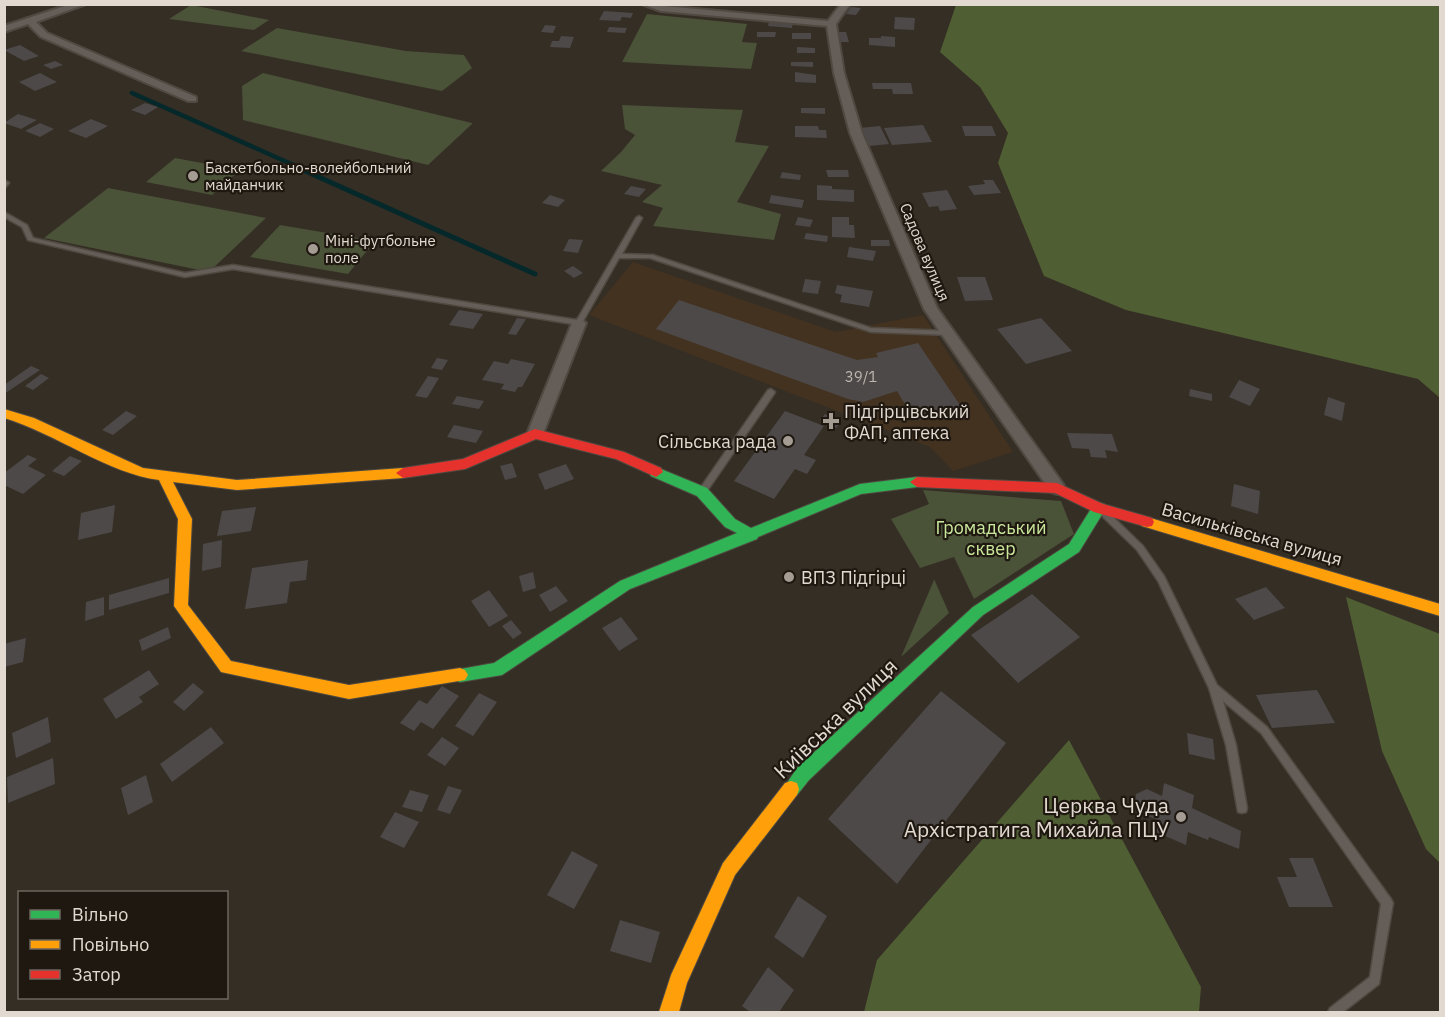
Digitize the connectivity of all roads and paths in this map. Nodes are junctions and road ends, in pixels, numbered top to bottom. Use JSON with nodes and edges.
{"nodes":[{"id":1,"x":82,"y":4,"type":"edge"},
{"id":2,"x":646,"y":4,"type":"edge"},
{"id":3,"x":846,"y":4,"type":"edge"},
{"id":4,"x":29,"y":20,"type":"junction"},
{"id":5,"x":831,"y":24,"type":"junction"},
{"id":6,"x":4,"y":29,"type":"edge"},
{"id":7,"x":192,"y":99,"type":"dead end"},
{"id":8,"x":4,"y":214,"type":"edge"},
{"id":9,"x":639,"y":218,"type":"dead end"},
{"id":10,"x":617,"y":256,"type":"junction"},
{"id":11,"x":579,"y":323,"type":"junction"},
{"id":12,"x":949,"y":333,"type":"junction"},
{"id":13,"x":771,"y":392,"type":"dead end"},
{"id":14,"x":4,"y":413,"type":"edge"},
{"id":15,"x":535,"y":434,"type":"junction"},
{"id":16,"x":163,"y":475,"type":"junction"},
{"id":17,"x":1057,"y":488,"type":"junction"},
{"id":18,"x":702,"y":492,"type":"junction"},
{"id":19,"x":1099,"y":508,"type":"junction"},
{"id":20,"x":752,"y":535,"type":"junction"},
{"id":21,"x":1440,"y":610,"type":"edge"},
{"id":22,"x":1214,"y":688,"type":"junction"},
{"id":23,"x":1242,"y":808,"type":"dead end"},
{"id":24,"x":669,"y":1012,"type":"edge"},
{"id":25,"x":1334,"y":1012,"type":"edge"}],
"edges":[{"from":1,"to":4,"type":"street"},
{"from":2,"to":5,"type":"street"},
{"from":3,"to":5,"type":"street"},
{"from":4,"to":6,"type":"street"},
{"from":4,"to":7,"type":"street"},
{"from":5,"to":12,"type":"street","name":"Садова вулиця"},
{"from":8,"to":11,"type":"lane"},
{"from":9,"to":10,"type":"lane"},
{"from":10,"to":11,"type":"lane"},
{"from":10,"to":12,"type":"lane"},
{"from":11,"to":15,"type":"street"},
{"from":12,"to":17,"type":"street","name":"Садова вулиця"},
{"from":13,"to":18,"type":"lane"},
{"from":14,"to":16,"type":"street"},
{"from":15,"to":16,"type":"street"},
{"from":15,"to":18,"type":"street"},
{"from":16,"to":20,"type":"street"},
{"from":17,"to":19,"type":"street","name":"Васильківська вулиця"},
{"from":17,"to":20,"type":"street"},
{"from":18,"to":20,"type":"street"},
{"from":19,"to":21,"type":"street","name":"Васильківська вулиця"},
{"from":19,"to":22,"type":"lane"},
{"from":19,"to":24,"type":"street","name":"Київська вулиця"},
{"from":22,"to":23,"type":"lane"},
{"from":22,"to":25,"type":"lane"}]}
